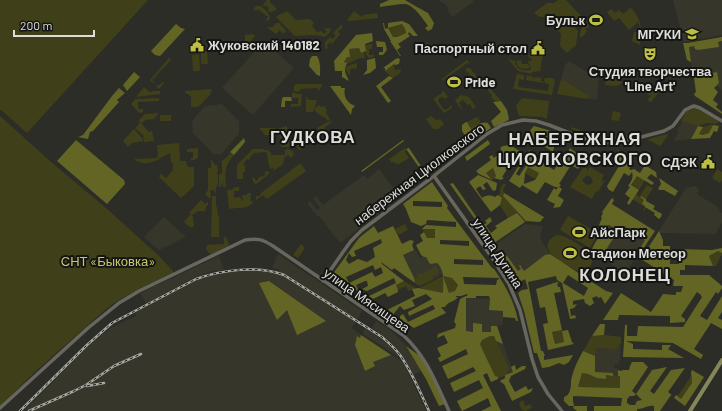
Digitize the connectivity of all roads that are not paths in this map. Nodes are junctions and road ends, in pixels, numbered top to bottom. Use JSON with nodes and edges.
{"nodes":[{"id":1,"x":722,"y":121,"type":"edge"},
{"id":2,"x":434,"y":176,"type":"junction"},
{"id":3,"x":323,"y":281,"type":"junction"},
{"id":4,"x":722,"y":360,"type":"edge"},
{"id":5,"x":0,"y":408,"type":"edge"},
{"id":6,"x":449,"y":411,"type":"edge"},
{"id":7,"x":562,"y":411,"type":"edge"},
{"id":8,"x":690,"y":411,"type":"edge"}],
"edges":[{"from":1,"to":2,"type":"main road","name":"набережная Циолковского"},
{"from":2,"to":3,"type":"main road","name":"набережная Циолковского"},
{"from":2,"to":7,"type":"main road","name":"улица Дугина"},
{"from":3,"to":5,"type":"main road","name":"улица Мясищева"},
{"from":3,"to":6,"type":"main road","name":"улица Мясищева"},
{"from":4,"to":8,"type":"main road"}]}
